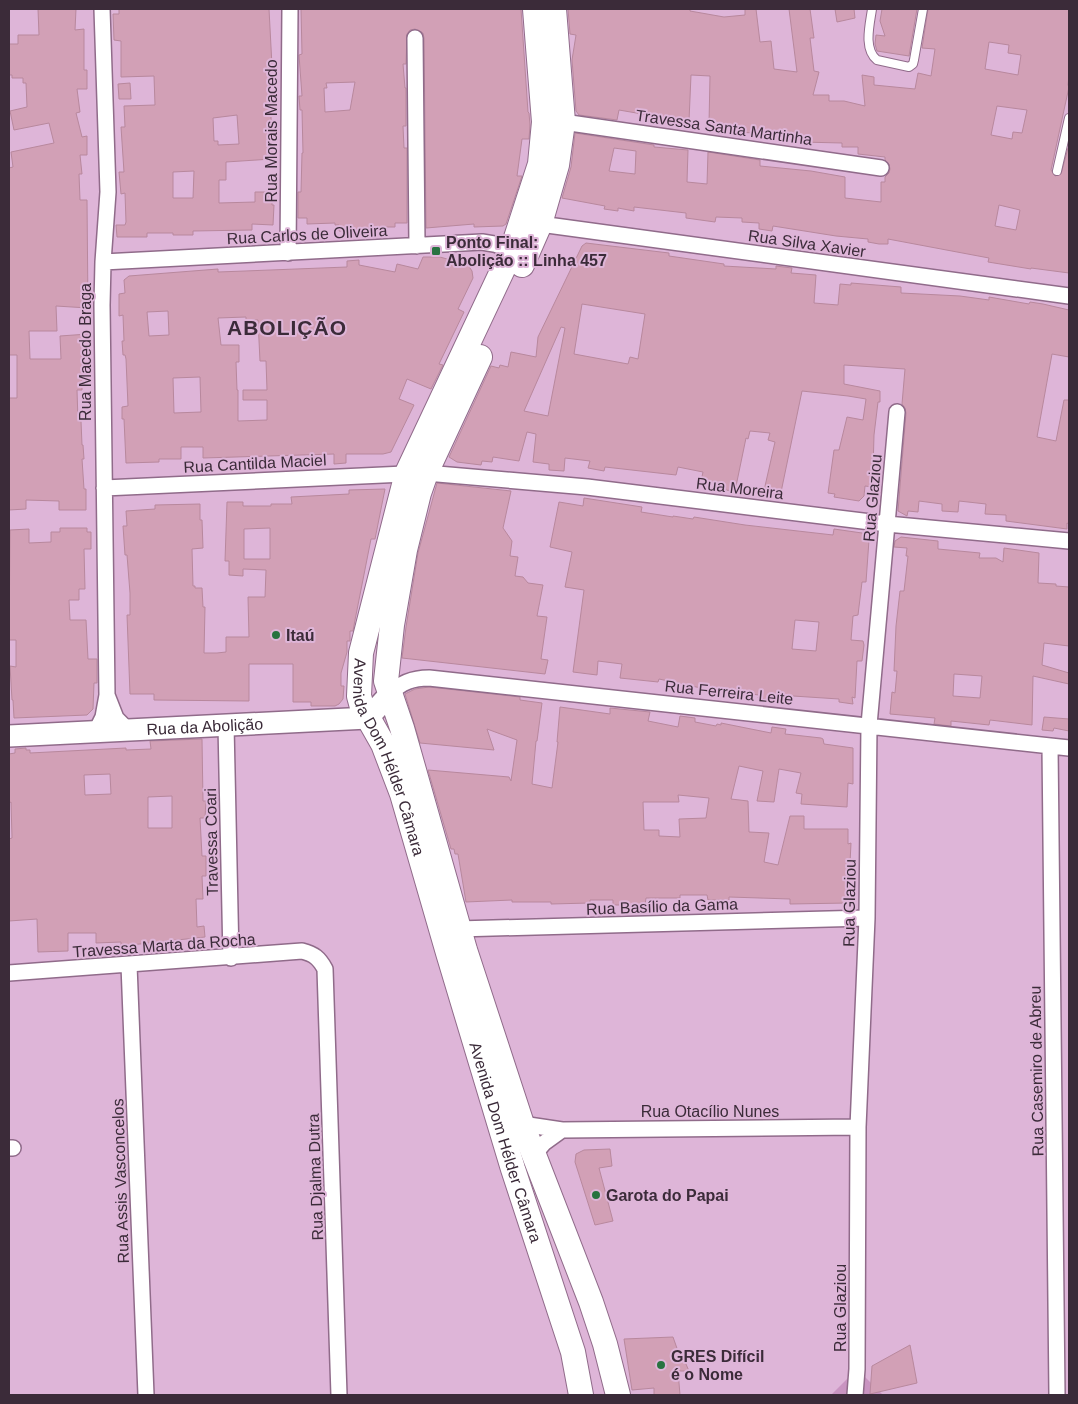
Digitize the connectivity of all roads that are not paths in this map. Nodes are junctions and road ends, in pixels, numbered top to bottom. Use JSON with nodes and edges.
{"nodes":[{"id":1,"x":102,"y":9,"type":"edge"},
{"id":2,"x":290,"y":9,"type":"edge"},
{"id":3,"x":535,"y":9,"type":"edge"},
{"id":4,"x":554,"y":9,"type":"edge"},
{"id":5,"x":872,"y":9,"type":"edge"},
{"id":6,"x":923,"y":9,"type":"edge"},
{"id":7,"x":415,"y":38,"type":"dead end"},
{"id":8,"x":1069,"y":118,"type":"edge"},
{"id":9,"x":562,"y":122,"type":"junction"},
{"id":10,"x":881,"y":168,"type":"dead end"},
{"id":11,"x":1057,"y":171,"type":"dead end"},
{"id":12,"x":540,"y":224,"type":"junction"},
{"id":13,"x":417,"y":246,"type":"junction"},
{"id":14,"x":512,"y":250,"type":"junction"},
{"id":15,"x":288,"y":253,"type":"junction"},
{"id":16,"x":103,"y":262,"type":"junction"},
{"id":17,"x":1069,"y":296,"type":"edge"},
{"id":18,"x":898,"y":412,"type":"dead end"},
{"id":19,"x":417,"y":473,"type":"junction"},
{"id":20,"x":104,"y":488,"type":"junction"},
{"id":21,"x":887,"y":524,"type":"junction"},
{"id":22,"x":1069,"y":540,"type":"edge"},
{"id":23,"x":390,"y":694,"type":"junction"},
{"id":24,"x":107,"y":695,"type":"junction"},
{"id":25,"x":368,"y":718,"type":"junction"},
{"id":26,"x":869,"y":724,"type":"junction"},
{"id":27,"x":226,"y":725,"type":"junction"},
{"id":28,"x":128,"y":730,"type":"junction"},
{"id":29,"x":96,"y":731,"type":"junction"},
{"id":30,"x":9,"y":736,"type":"edge"},
{"id":31,"x":1050,"y":746,"type":"junction"},
{"id":32,"x":1069,"y":748,"type":"edge"},
{"id":33,"x":866,"y":918,"type":"junction"},
{"id":34,"x":458,"y":929,"type":"junction"},
{"id":35,"x":231,"y":958,"type":"junction"},
{"id":36,"x":320,"y":959,"type":"joint"},
{"id":37,"x":129,"y":965,"type":"junction"},
{"id":38,"x":9,"y":973,"type":"edge"},
{"id":39,"x":522,"y":1124,"type":"junction"},
{"id":40,"x":858,"y":1127,"type":"junction"},
{"id":41,"x":562,"y":1130,"type":"junction"},
{"id":42,"x":533,"y":1156,"type":"junction"},
{"id":43,"x":605,"y":1344,"type":"junction"},
{"id":44,"x":573,"y":1352,"type":"junction"},
{"id":45,"x":146,"y":1395,"type":"edge"},
{"id":46,"x":340,"y":1395,"type":"edge"},
{"id":47,"x":581,"y":1395,"type":"edge"},
{"id":48,"x":618,"y":1395,"type":"edge"},
{"id":49,"x":855,"y":1395,"type":"edge"},
{"id":50,"x":1057,"y":1395,"type":"edge"}],
"edges":[{"from":1,"to":16,"type":"street","name":"Rua Macedo Braga"},
{"from":2,"to":15,"type":"street","name":"Rua Morais Macedo"},
{"from":3,"to":14,"type":"main road","name":"Avenida Dom Hélder Câmara"},
{"from":4,"to":9,"type":"main road","name":"Avenida Dom Hélder Câmara"},
{"from":5,"to":6,"type":"lane"},
{"from":7,"to":13,"type":"street"},
{"from":8,"to":11,"type":"lane"},
{"from":9,"to":10,"type":"street","name":"Travessa Santa Martinha"},
{"from":9,"to":12,"type":"main road","name":"Avenida Dom Hélder Câmara"},
{"from":12,"to":17,"type":"street","name":"Rua Silva Xavier"},
{"from":12,"to":19,"type":"main road","name":"Avenida Dom Hélder Câmara"},
{"from":13,"to":14,"type":"street","name":"Rua Carlos de Oliveira"},
{"from":13,"to":15,"type":"street","name":"Rua Carlos de Oliveira"},
{"from":14,"to":19,"type":"main road","name":"Avenida Dom Hélder Câmara"},
{"from":15,"to":16,"type":"street","name":"Rua Carlos de Oliveira"},
{"from":16,"to":20,"type":"street","name":"Rua Macedo Braga"},
{"from":18,"to":21,"type":"street","name":"Rua Glaziou"},
{"from":19,"to":20,"type":"street","name":"Rua Cantilda Maciel"},
{"from":19,"to":21,"type":"street","name":"Rua Moreira"},
{"from":19,"to":23,"type":"main road","name":"Avenida Dom Hélder Câmara"},
{"from":19,"to":25,"type":"main road","name":"Avenida Dom Hélder Câmara"},
{"from":20,"to":24,"type":"street","name":"Rua Macedo Braga"},
{"from":21,"to":22,"type":"street","name":"Rua Moreira"},
{"from":21,"to":26,"type":"street","name":"Rua Glaziou"},
{"from":23,"to":25,"type":"street"},
{"from":23,"to":26,"type":"street","name":"Rua Ferreira Leite"},
{"from":23,"to":34,"type":"main road","name":"Avenida Dom Hélder Câmara"},
{"from":24,"to":28,"type":"street","name":"Rua Macedo Braga"},
{"from":24,"to":29,"type":"street","name":"Rua Macedo Braga"},
{"from":25,"to":27,"type":"street","name":"Rua da Abolição"},
{"from":25,"to":44,"type":"main road","name":"Avenida Dom Hélder Câmara"},
{"from":26,"to":31,"type":"street","name":"Rua Ferreira Leite"},
{"from":26,"to":33,"type":"street","name":"Rua Glaziou"},
{"from":27,"to":28,"type":"street","name":"Rua da Abolição"},
{"from":27,"to":35,"type":"street","name":"Travessa Coari"},
{"from":28,"to":29,"type":"street","name":"Rua da Abolição"},
{"from":29,"to":30,"type":"street","name":"Rua da Abolição"},
{"from":31,"to":32,"type":"street","name":"Rua Ferreira Leite"},
{"from":31,"to":50,"type":"street","name":"Rua Casemiro de Abreu"},
{"from":33,"to":34,"type":"street","name":"Rua Basílio da Gama"},
{"from":33,"to":40,"type":"street","name":"Rua Glaziou"},
{"from":34,"to":39,"type":"main road","name":"Avenida Dom Hélder Câmara"},
{"from":35,"to":36,"type":"street","name":"Travessa Marta da Rocha"},
{"from":35,"to":37,"type":"street","name":"Travessa Marta da Rocha"},
{"from":36,"to":46,"type":"street","name":"Rua Djalma Dutra"},
{"from":37,"to":38,"type":"street","name":"Travessa Marta da Rocha"},
{"from":37,"to":45,"type":"street","name":"Rua Assis Vasconcelos"},
{"from":39,"to":41,"type":"street","name":"Rua Otacílio Nunes"},
{"from":39,"to":42,"type":"main road","name":"Avenida Dom Hélder Câmara"},
{"from":40,"to":41,"type":"street","name":"Rua Otacílio Nunes"},
{"from":40,"to":49,"type":"street","name":"Rua Glaziou"},
{"from":41,"to":42,"type":"street"},
{"from":42,"to":43,"type":"main road","name":"Avenida Dom Hélder Câmara"},
{"from":43,"to":44,"type":"main road"},
{"from":43,"to":48,"type":"main road","name":"Avenida Dom Hélder Câmara"},
{"from":44,"to":47,"type":"main road","name":"Avenida Dom Hélder Câmara"}]}
